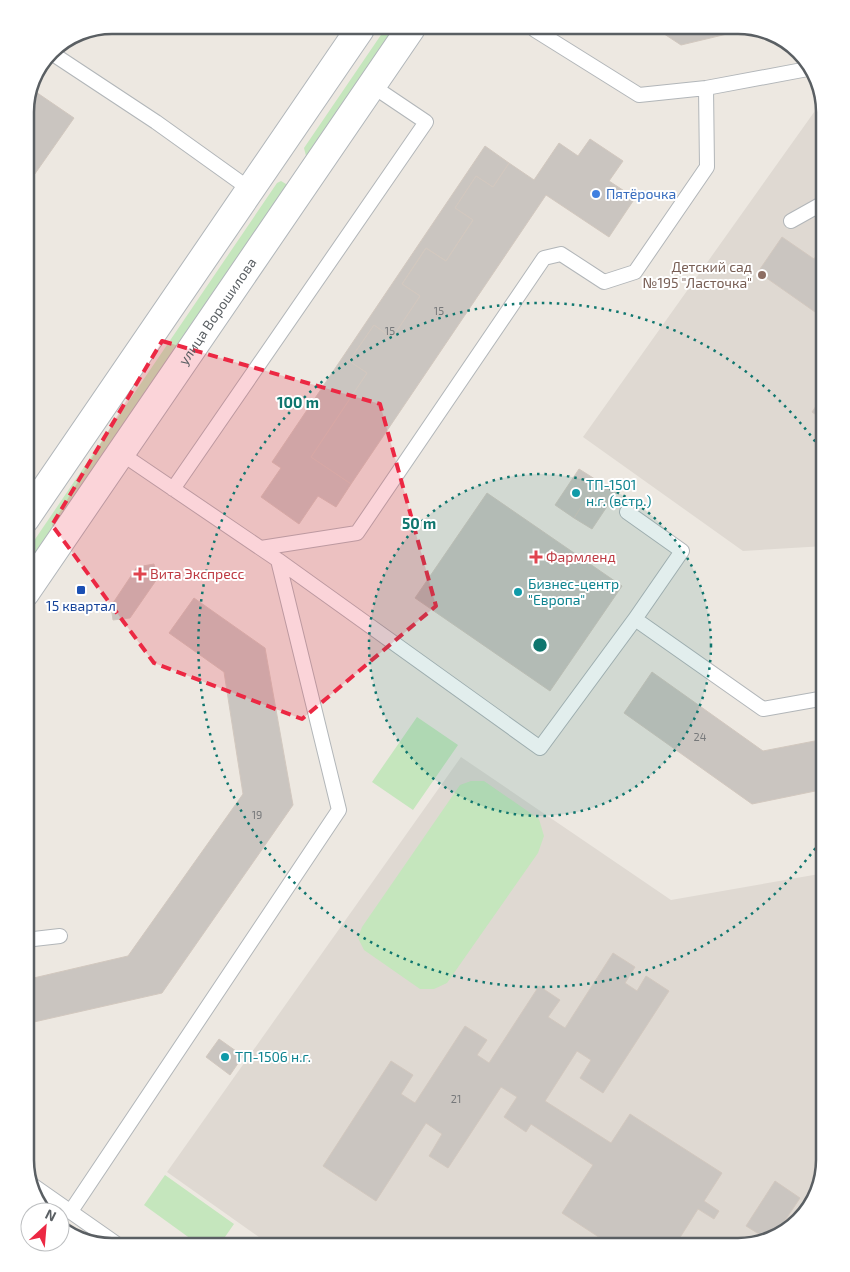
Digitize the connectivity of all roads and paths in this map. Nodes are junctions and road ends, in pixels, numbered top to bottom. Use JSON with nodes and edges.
{"nodes":[{"id":1,"x":357,"y":34,"type":"edge"},
{"id":2,"x":406,"y":34,"type":"edge"},
{"id":3,"x":541,"y":34,"type":"edge"},
{"id":4,"x":57,"y":57,"type":"edge"},
{"id":5,"x":804,"y":70,"type":"edge"},
{"id":6,"x":371,"y":85,"type":"junction"},
{"id":7,"x":706,"y":88,"type":"junction"},
{"id":8,"x":275,"y":156,"type":"junction"},
{"id":9,"x":307,"y":179,"type":"junction"},
{"id":10,"x":250,"y":190,"type":"junction"},
{"id":11,"x":816,"y":207,"type":"edge"},
{"id":12,"x":791,"y":222,"type":"dead end"},
{"id":13,"x":120,"y":452,"type":"junction"},
{"id":14,"x":173,"y":489,"type":"junction"},
{"id":15,"x":34,"y":506,"type":"edge"},
{"id":16,"x":627,"y":512,"type":"dead end"},
{"id":17,"x":261,"y":548,"type":"junction"},
{"id":18,"x":278,"y":560,"type":"junction"},
{"id":19,"x":34,"y":580,"type":"edge"},
{"id":20,"x":635,"y":619,"type":"junction"},
{"id":21,"x":816,"y":700,"type":"edge"},
{"id":22,"x":60,"y":936,"type":"dead end"},
{"id":23,"x":34,"y":939,"type":"edge"},
{"id":24,"x":40,"y":1190,"type":"edge"},
{"id":25,"x":71,"y":1211,"type":"junction"},
{"id":26,"x":108,"y":1238,"type":"edge"}],
"edges":[{"from":1,"to":8,"type":"main road"},
{"from":2,"to":6,"type":"main road","name":"улица Ворошилова"},
{"from":3,"to":7,"type":"lane"},
{"from":4,"to":10,"type":"lane"},
{"from":5,"to":7,"type":"lane"},
{"from":6,"to":9,"type":"main road","name":"улица Ворошилова"},
{"from":6,"to":14,"type":"lane"},
{"from":7,"to":17,"type":"lane"},
{"from":8,"to":9,"type":"main road"},
{"from":8,"to":10,"type":"main road"},
{"from":9,"to":13,"type":"main road","name":"улица Ворошилова"},
{"from":10,"to":15,"type":"main road"},
{"from":11,"to":12,"type":"lane"},
{"from":13,"to":14,"type":"lane"},
{"from":13,"to":19,"type":"main road","name":"улица Ворошилова"},
{"from":14,"to":17,"type":"lane"},
{"from":16,"to":20,"type":"lane"},
{"from":17,"to":18,"type":"lane"},
{"from":18,"to":20,"type":"lane"},
{"from":18,"to":25,"type":"lane"},
{"from":20,"to":21,"type":"lane"},
{"from":22,"to":23,"type":"lane"},
{"from":24,"to":25,"type":"lane"},
{"from":25,"to":26,"type":"lane"}]}
